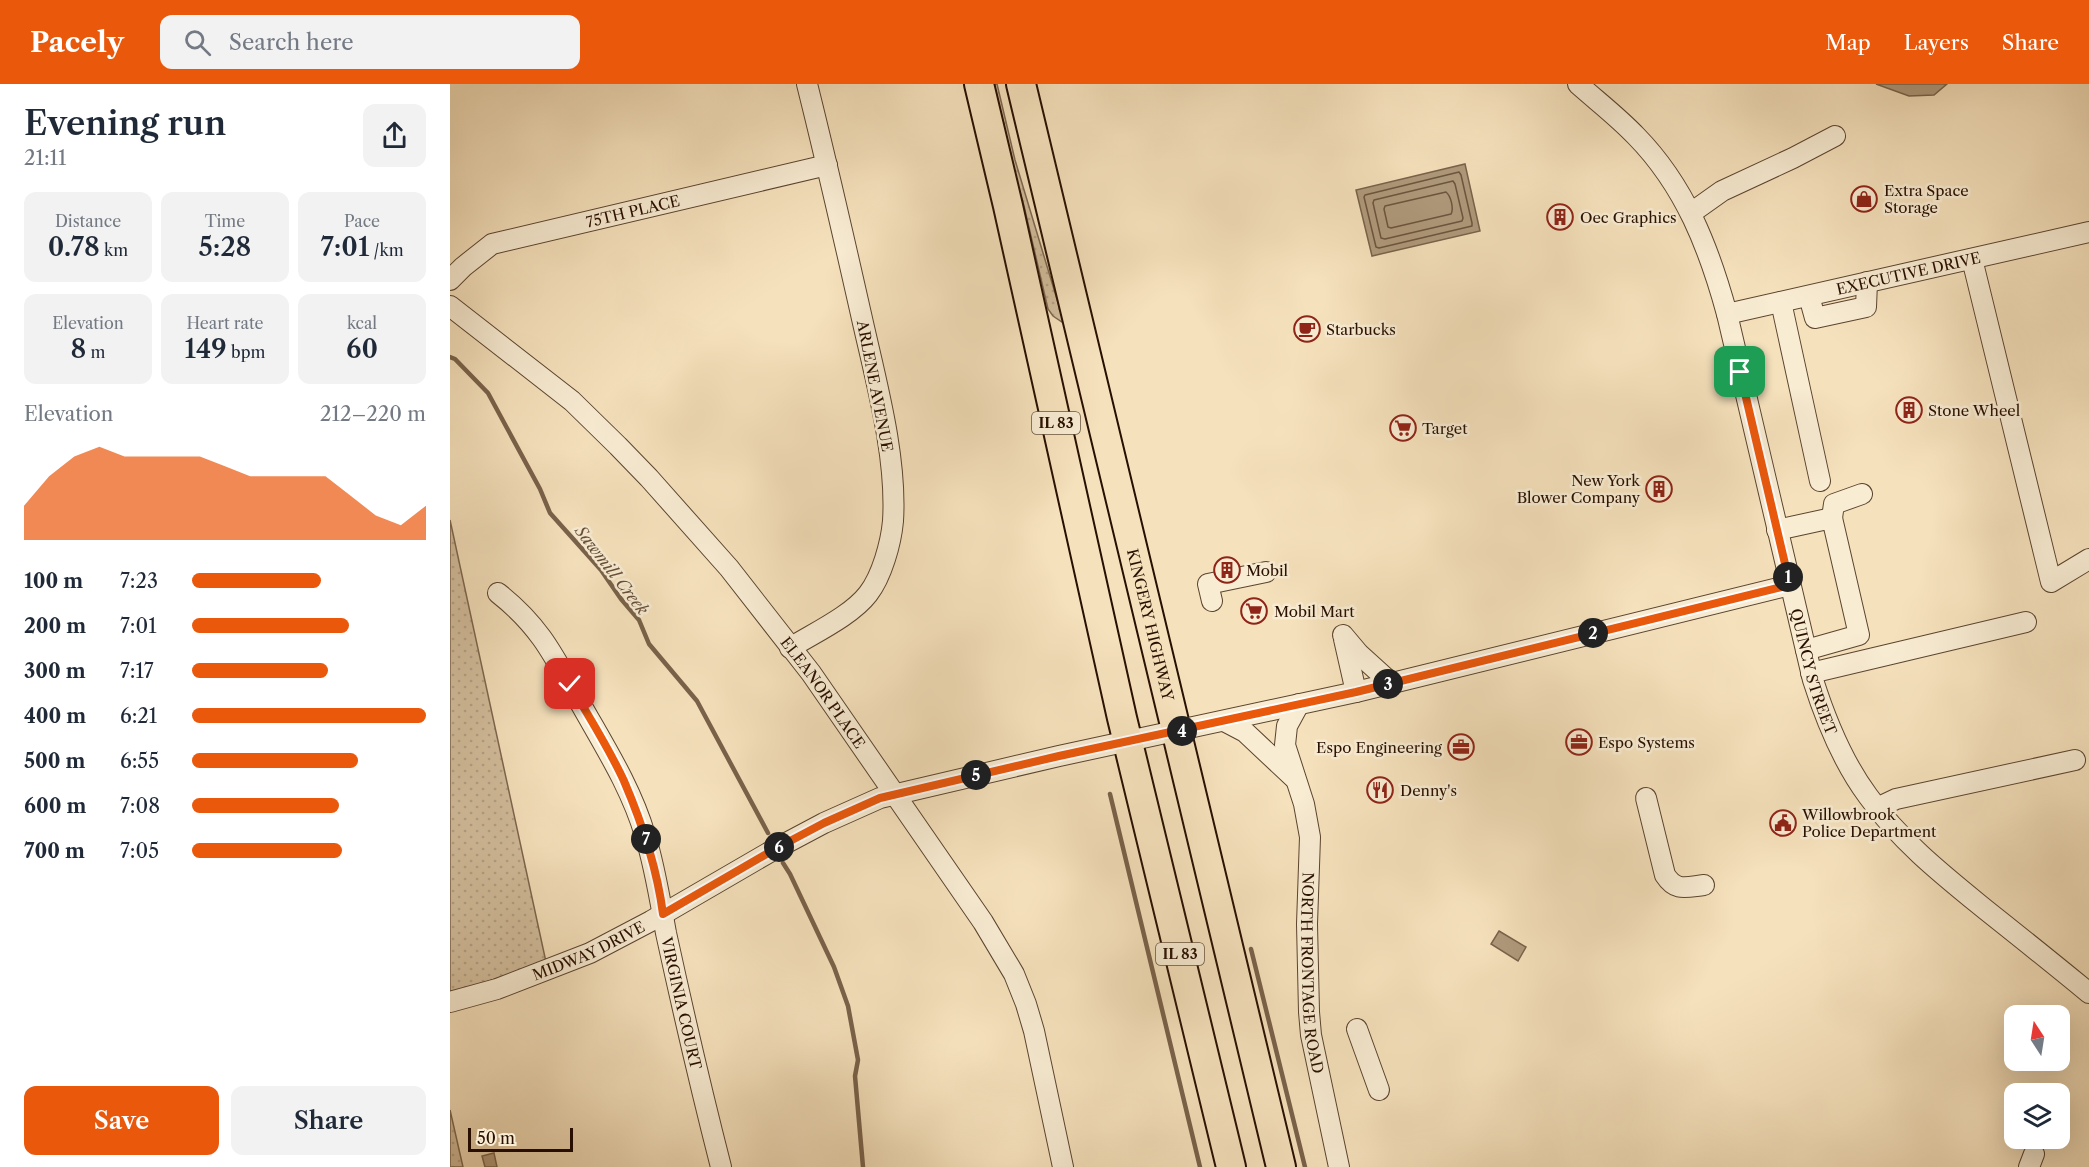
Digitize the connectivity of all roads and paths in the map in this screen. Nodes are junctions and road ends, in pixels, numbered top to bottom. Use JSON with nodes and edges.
{"nodes":[{"id":1,"x":807,"y":84,"type":"edge"},
{"id":2,"x":979,"y":84,"type":"edge"},
{"id":3,"x":1021,"y":84,"type":"edge"},
{"id":4,"x":1578,"y":84,"type":"edge"},
{"id":5,"x":1835,"y":136,"type":"dead end"},
{"id":6,"x":827,"y":165,"type":"junction"},
{"id":7,"x":1691,"y":213,"type":"junction"},
{"id":8,"x":2089,"y":232,"type":"edge"},
{"id":9,"x":1972,"y":259,"type":"junction"},
{"id":10,"x":450,"y":280,"type":"edge"},
{"id":11,"x":1780,"y":302,"type":"junction"},
{"id":12,"x":450,"y":306,"type":"edge"},
{"id":13,"x":1727,"y":314,"type":"junction"},
{"id":14,"x":1820,"y":481,"type":"dead end"},
{"id":15,"x":1862,"y":494,"type":"dead end"},
{"id":16,"x":1832,"y":518,"type":"junction"},
{"id":17,"x":1777,"y":530,"type":"junction"},
{"id":18,"x":2089,"y":560,"type":"edge"},
{"id":19,"x":1266,"y":572,"type":"dead end"},
{"id":20,"x":1790,"y":585,"type":"junction"},
{"id":21,"x":498,"y":593,"type":"dead end"},
{"id":22,"x":1212,"y":601,"type":"dead end"},
{"id":23,"x":2026,"y":622,"type":"dead end"},
{"id":24,"x":790,"y":648,"type":"junction"},
{"id":25,"x":1806,"y":650,"type":"junction"},
{"id":26,"x":1811,"y":673,"type":"junction"},
{"id":27,"x":1391,"y":683,"type":"junction"},
{"id":28,"x":1356,"y":692,"type":"junction"},
{"id":29,"x":1299,"y":704,"type":"junction"},
{"id":30,"x":1224,"y":721,"type":"junction"},
{"id":31,"x":1176,"y":732,"type":"junction"},
{"id":32,"x":1129,"y":742,"type":"junction"},
{"id":33,"x":2075,"y":760,"type":"dead end"},
{"id":34,"x":1294,"y":778,"type":"junction"},
{"id":35,"x":895,"y":794,"type":"junction"},
{"id":36,"x":1646,"y":798,"type":"dead end"},
{"id":37,"x":1877,"y":808,"type":"junction"},
{"id":38,"x":1704,"y":885,"type":"dead end"},
{"id":39,"x":663,"y":914,"type":"junction"},
{"id":40,"x":2089,"y":993,"type":"edge"},
{"id":41,"x":450,"y":1002,"type":"edge"},
{"id":42,"x":1357,"y":1029,"type":"dead end"},
{"id":43,"x":1379,"y":1090,"type":"dead end"},
{"id":44,"x":721,"y":1167,"type":"edge"},
{"id":45,"x":1063,"y":1167,"type":"edge"},
{"id":46,"x":1231,"y":1167,"type":"edge"},
{"id":47,"x":1281,"y":1167,"type":"edge"},
{"id":48,"x":1339,"y":1167,"type":"edge"}],
"edges":[{"from":1,"to":6,"type":"street","name":"ARLENE AVENUE"},
{"from":2,"to":32,"type":"highway","number":"IL 83"},
{"from":3,"to":31,"type":"highway","name":"KINGERY HIGHWAY","number":"IL 83"},
{"from":4,"to":7,"type":"street","name":"QUINCY STREET"},
{"from":5,"to":7,"type":"street"},
{"from":6,"to":10,"type":"street","name":"75TH PLACE"},
{"from":6,"to":24,"type":"street","name":"ARLENE AVENUE"},
{"from":7,"to":13,"type":"street","name":"QUINCY STREET"},
{"from":8,"to":9,"type":"street","name":"EXECUTIVE DRIVE"},
{"from":9,"to":11,"type":"street","name":"EXECUTIVE DRIVE"},
{"from":9,"to":18,"type":"street"},
{"from":11,"to":13,"type":"street","name":"EXECUTIVE DRIVE"},
{"from":11,"to":14,"type":"street"},
{"from":12,"to":24,"type":"street","name":"ELEANOR PLACE"},
{"from":13,"to":17,"type":"street","name":"QUINCY STREET"},
{"from":15,"to":16,"type":"street"},
{"from":16,"to":17,"type":"street"},
{"from":16,"to":25,"type":"street"},
{"from":17,"to":20,"type":"street","name":"QUINCY STREET"},
{"from":19,"to":22,"type":"street"},
{"from":20,"to":25,"type":"street","name":"QUINCY STREET"},
{"from":20,"to":27,"type":"street","name":"MIDWAY DRIVE"},
{"from":21,"to":39,"type":"street","name":"VIRGINIA COURT"},
{"from":23,"to":26,"type":"street"},
{"from":24,"to":35,"type":"street","name":"ELEANOR PLACE"},
{"from":25,"to":26,"type":"street","name":"QUINCY STREET"},
{"from":26,"to":37,"type":"street","name":"QUINCY STREET"},
{"from":27,"to":28,"type":"street","name":"MIDWAY DRIVE"},
{"from":27,"to":28,"type":"street"},
{"from":28,"to":29,"type":"street","name":"MIDWAY DRIVE"},
{"from":29,"to":30,"type":"street","name":"MIDWAY DRIVE"},
{"from":29,"to":34,"type":"street","name":"NORTH FRONTAGE ROAD"},
{"from":30,"to":31,"type":"street","name":"MIDWAY DRIVE"},
{"from":30,"to":34,"type":"street"},
{"from":31,"to":32,"type":"street","name":"MIDWAY DRIVE"},
{"from":31,"to":47,"type":"highway","name":"KINGERY HIGHWAY","number":"IL 83"},
{"from":32,"to":35,"type":"street","name":"MIDWAY DRIVE"},
{"from":32,"to":46,"type":"highway","number":"IL 83"},
{"from":33,"to":37,"type":"street"},
{"from":34,"to":48,"type":"street","name":"NORTH FRONTAGE ROAD"},
{"from":35,"to":39,"type":"street","name":"MIDWAY DRIVE"},
{"from":35,"to":45,"type":"street","name":"ELEANOR PLACE"},
{"from":36,"to":38,"type":"street"},
{"from":37,"to":40,"type":"street","name":"QUINCY STREET"},
{"from":39,"to":41,"type":"street","name":"MIDWAY DRIVE"},
{"from":39,"to":44,"type":"street","name":"VIRGINIA COURT"},
{"from":42,"to":43,"type":"street"}]}
